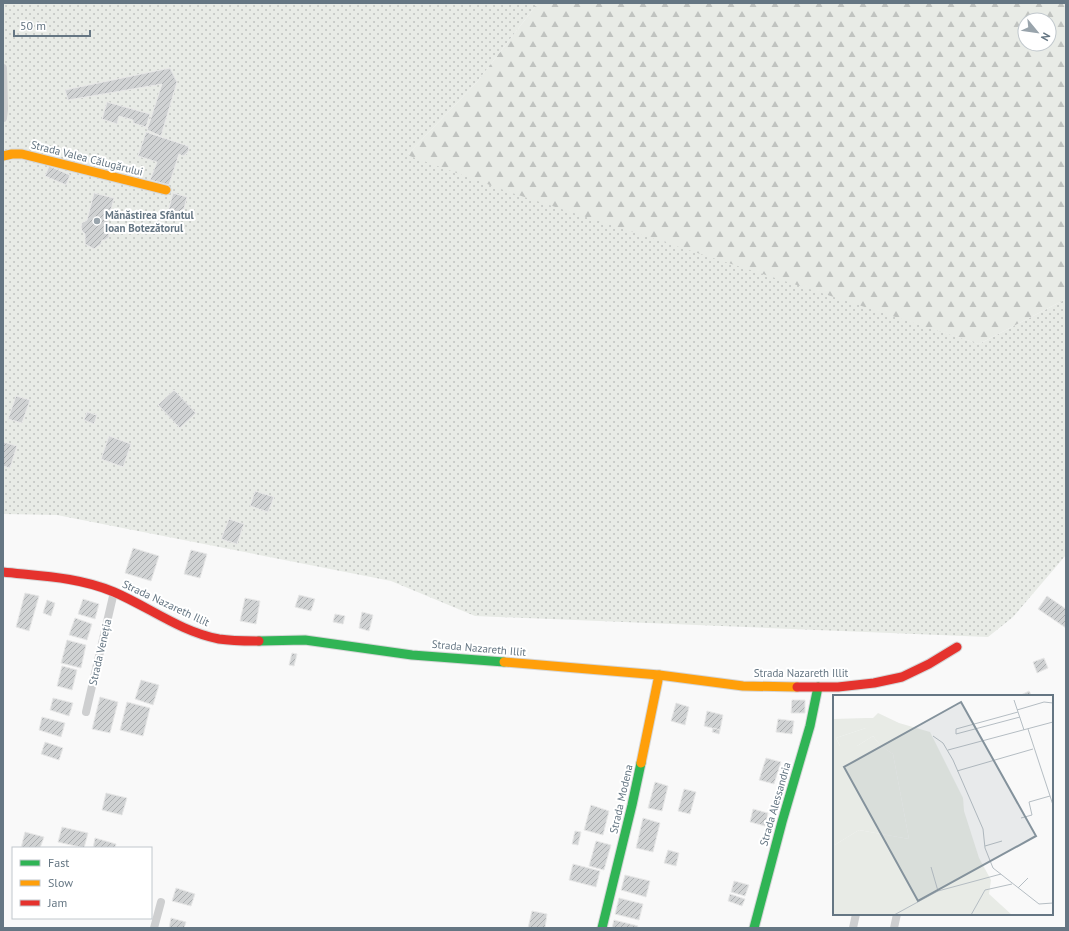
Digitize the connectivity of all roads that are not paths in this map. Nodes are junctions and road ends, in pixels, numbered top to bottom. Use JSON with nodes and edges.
{"nodes":[{"id":1,"x":3,"y":68,"type":"edge"},
{"id":2,"x":3,"y":118,"type":"edge"},
{"id":3,"x":3,"y":156,"type":"edge"},
{"id":4,"x":166,"y":190,"type":"dead end"},
{"id":5,"x":3,"y":572,"type":"edge"},
{"id":6,"x":114,"y":592,"type":"junction"},
{"id":7,"x":957,"y":647,"type":"dead end"},
{"id":8,"x":659,"y":675,"type":"junction"},
{"id":9,"x":818,"y":687,"type":"junction"},
{"id":10,"x":86,"y":712,"type":"dead end"},
{"id":11,"x":161,"y":902,"type":"dead end"},
{"id":12,"x":856,"y":915,"type":"edge"},
{"id":13,"x":897,"y":915,"type":"edge"},
{"id":14,"x":154,"y":928,"type":"edge"},
{"id":15,"x":602,"y":928,"type":"edge"},
{"id":16,"x":754,"y":928,"type":"edge"},
{"id":17,"x":853,"y":928,"type":"edge"},
{"id":18,"x":894,"y":928,"type":"edge"}],
"edges":[{"from":1,"to":2,"type":"street"},
{"from":3,"to":4,"type":"street","name":"Strada Valea Călugărului"},
{"from":5,"to":6,"type":"street","name":"Strada Nazareth Illit"},
{"from":6,"to":8,"type":"street","name":"Strada Nazareth Illit"},
{"from":6,"to":10,"type":"street","name":"Strada Veneția"},
{"from":7,"to":9,"type":"street","name":"Strada Nazareth Illit"},
{"from":8,"to":9,"type":"street","name":"Strada Nazareth Illit"},
{"from":8,"to":15,"type":"street","name":"Strada Modena"},
{"from":9,"to":16,"type":"street","name":"Strada Alessandria"},
{"from":11,"to":14,"type":"street"},
{"from":12,"to":17,"type":"street"},
{"from":13,"to":18,"type":"street"}]}
